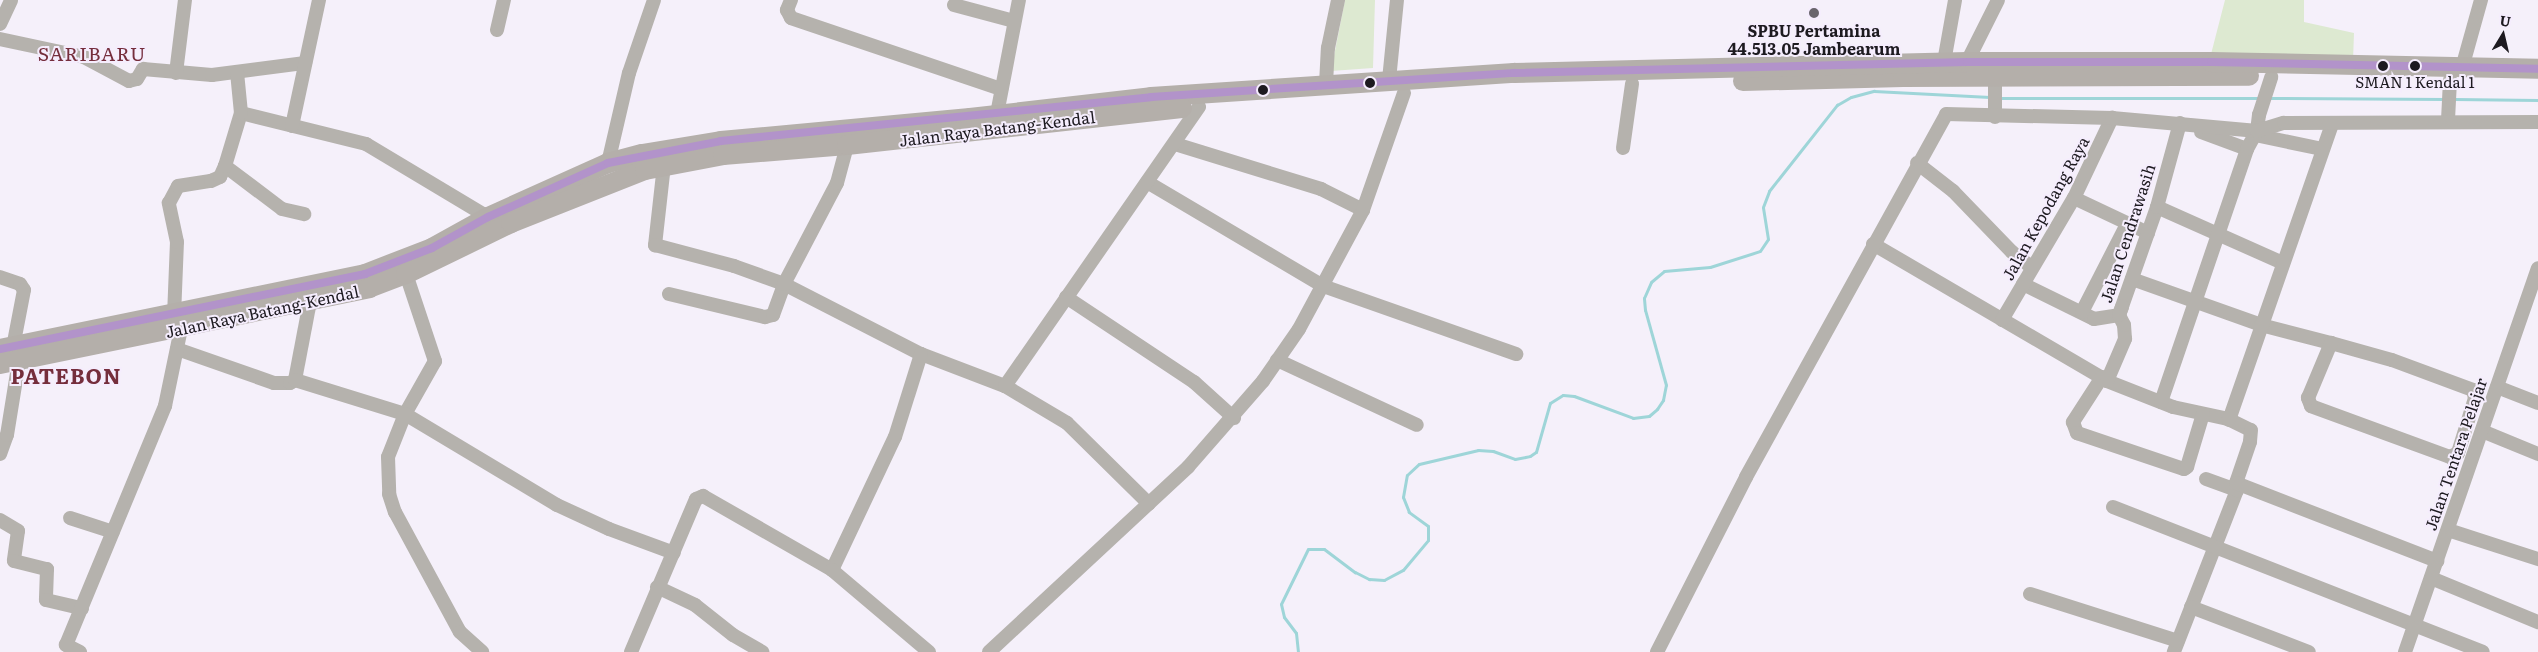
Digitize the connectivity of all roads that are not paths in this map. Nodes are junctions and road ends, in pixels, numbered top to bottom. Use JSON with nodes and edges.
{"nodes":[{"id":1,"x":11,"y":0,"type":"edge"},
{"id":2,"x":185,"y":0,"type":"edge"},
{"id":3,"x":319,"y":0,"type":"edge"},
{"id":4,"x":504,"y":0,"type":"edge"},
{"id":5,"x":654,"y":0,"type":"edge"},
{"id":6,"x":791,"y":0,"type":"edge"},
{"id":7,"x":1019,"y":0,"type":"edge"},
{"id":8,"x":1338,"y":0,"type":"edge"},
{"id":9,"x":1397,"y":0,"type":"edge"},
{"id":10,"x":1956,"y":0,"type":"edge"},
{"id":11,"x":1998,"y":0,"type":"edge"},
{"id":12,"x":2481,"y":0,"type":"edge"},
{"id":13,"x":954,"y":5,"type":"dead end"},
{"id":14,"x":1014,"y":21,"type":"junction"},
{"id":15,"x":0,"y":24,"type":"edge"},
{"id":16,"x":497,"y":30,"type":"dead end"},
{"id":17,"x":0,"y":39,"type":"edge"},
{"id":18,"x":1944,"y":62,"type":"junction"},
{"id":19,"x":1967,"y":62,"type":"junction"},
{"id":20,"x":305,"y":63,"type":"junction"},
{"id":21,"x":2538,"y":69,"type":"edge"},
{"id":22,"x":238,"y":72,"type":"junction"},
{"id":23,"x":176,"y":73,"type":"junction"},
{"id":24,"x":2454,"y":81,"type":"junction"},
{"id":25,"x":2538,"y":82,"type":"edge"},
{"id":26,"x":1326,"y":84,"type":"junction"},
{"id":27,"x":1632,"y":84,"type":"junction"},
{"id":28,"x":1995,"y":84,"type":"junction"},
{"id":29,"x":1397,"y":86,"type":"junction"},
{"id":30,"x":2268,"y":86,"type":"junction"},
{"id":31,"x":1001,"y":89,"type":"junction"},
{"id":32,"x":1199,"y":107,"type":"junction"},
{"id":33,"x":241,"y":113,"type":"junction"},
{"id":34,"x":997,"y":114,"type":"junction"},
{"id":35,"x":1995,"y":114,"type":"junction"},
{"id":36,"x":1036,"y":117,"type":"junction"},
{"id":37,"x":2449,"y":117,"type":"junction"},
{"id":38,"x":2112,"y":118,"type":"junction"},
{"id":39,"x":2538,"y":122,"type":"edge"},
{"id":40,"x":2332,"y":124,"type":"junction"},
{"id":41,"x":2182,"y":125,"type":"junction"},
{"id":42,"x":292,"y":126,"type":"junction"},
{"id":43,"x":2256,"y":133,"type":"junction"},
{"id":44,"x":1175,"y":144,"type":"junction"},
{"id":45,"x":848,"y":145,"type":"junction"},
{"id":46,"x":1623,"y":148,"type":"dead end"},
{"id":47,"x":2247,"y":149,"type":"junction"},
{"id":48,"x":2322,"y":149,"type":"junction"},
{"id":49,"x":608,"y":163,"type":"junction"},
{"id":50,"x":1917,"y":163,"type":"junction"},
{"id":51,"x":225,"y":166,"type":"junction"},
{"id":52,"x":664,"y":166,"type":"junction"},
{"id":53,"x":1147,"y":182,"type":"junction"},
{"id":54,"x":2074,"y":198,"type":"junction"},
{"id":55,"x":2157,"y":207,"type":"junction"},
{"id":56,"x":1363,"y":210,"type":"junction"},
{"id":57,"x":304,"y":214,"type":"dead end"},
{"id":58,"x":488,"y":218,"type":"junction"},
{"id":59,"x":2127,"y":224,"type":"junction"},
{"id":60,"x":2218,"y":232,"type":"junction"},
{"id":61,"x":2148,"y":233,"type":"junction"},
{"id":62,"x":1873,"y":244,"type":"junction"},
{"id":63,"x":2283,"y":263,"type":"junction"},
{"id":64,"x":2031,"y":267,"type":"junction"},
{"id":65,"x":2538,"y":268,"type":"edge"},
{"id":66,"x":406,"y":274,"type":"junction"},
{"id":67,"x":0,"y":277,"type":"edge"},
{"id":68,"x":2132,"y":279,"type":"junction"},
{"id":69,"x":784,"y":284,"type":"junction"},
{"id":70,"x":2023,"y":284,"type":"junction"},
{"id":71,"x":1323,"y":286,"type":"junction"},
{"id":72,"x":669,"y":294,"type":"dead end"},
{"id":73,"x":2533,"y":296,"type":"edge"},
{"id":74,"x":1066,"y":297,"type":"junction"},
{"id":75,"x":310,"y":301,"type":"junction"},
{"id":76,"x":2194,"y":303,"type":"junction"},
{"id":77,"x":2082,"y":312,"type":"junction"},
{"id":78,"x":2119,"y":315,"type":"junction"},
{"id":79,"x":2002,"y":320,"type":"junction"},
{"id":80,"x":2261,"y":325,"type":"junction"},
{"id":81,"x":177,"y":331,"type":"junction"},
{"id":82,"x":2331,"y":343,"type":"junction"},
{"id":83,"x":922,"y":354,"type":"junction"},
{"id":84,"x":1516,"y":354,"type":"dead end"},
{"id":85,"x":8,"y":355,"type":"edge"},
{"id":86,"x":1277,"y":360,"type":"junction"},
{"id":87,"x":2105,"y":379,"type":"junction"},
{"id":88,"x":294,"y":380,"type":"junction"},
{"id":89,"x":1005,"y":386,"type":"junction"},
{"id":90,"x":2497,"y":387,"type":"junction"},
{"id":91,"x":2161,"y":402,"type":"junction"},
{"id":92,"x":2538,"y":403,"type":"edge"},
{"id":93,"x":405,"y":414,"type":"junction"},
{"id":94,"x":2204,"y":414,"type":"junction"},
{"id":95,"x":1234,"y":418,"type":"junction"},
{"id":96,"x":2229,"y":420,"type":"junction"},
{"id":97,"x":1417,"y":425,"type":"dead end"},
{"id":98,"x":2482,"y":430,"type":"junction"},
{"id":99,"x":0,"y":454,"type":"edge"},
{"id":100,"x":2538,"y":454,"type":"edge"},
{"id":101,"x":2206,"y":479,"type":"dead end"},
{"id":102,"x":2236,"y":487,"type":"junction"},
{"id":103,"x":1149,"y":504,"type":"junction"},
{"id":104,"x":2113,"y":507,"type":"dead end"},
{"id":105,"x":70,"y":518,"type":"dead end"},
{"id":106,"x":0,"y":520,"type":"edge"},
{"id":107,"x":2448,"y":530,"type":"junction"},
{"id":108,"x":112,"y":532,"type":"junction"},
{"id":109,"x":2216,"y":546,"type":"junction"},
{"id":110,"x":674,"y":553,"type":"junction"},
{"id":111,"x":2538,"y":559,"type":"edge"},
{"id":112,"x":2437,"y":561,"type":"junction"},
{"id":113,"x":832,"y":570,"type":"junction"},
{"id":114,"x":2431,"y":578,"type":"junction"},
{"id":115,"x":657,"y":587,"type":"junction"},
{"id":116,"x":2030,"y":594,"type":"dead end"},
{"id":117,"x":2191,"y":607,"type":"junction"},
{"id":118,"x":82,"y":608,"type":"junction"},
{"id":119,"x":2538,"y":622,"type":"edge"},
{"id":120,"x":2414,"y":626,"type":"junction"},
{"id":121,"x":2176,"y":649,"type":"edge"},
{"id":122,"x":80,"y":652,"type":"edge"},
{"id":123,"x":482,"y":652,"type":"edge"},
{"id":124,"x":631,"y":652,"type":"edge"},
{"id":125,"x":763,"y":652,"type":"edge"},
{"id":126,"x":929,"y":652,"type":"edge"},
{"id":127,"x":988,"y":652,"type":"edge"},
{"id":128,"x":1657,"y":652,"type":"edge"},
{"id":129,"x":2309,"y":652,"type":"edge"},
{"id":130,"x":2405,"y":652,"type":"edge"},
{"id":131,"x":2483,"y":652,"type":"edge"}],
"edges":[{"from":1,"to":15,"type":"street"},
{"from":2,"to":23,"type":"street"},
{"from":3,"to":20,"type":"street"},
{"from":4,"to":16,"type":"street"},
{"from":5,"to":49,"type":"street"},
{"from":6,"to":31,"type":"street"},
{"from":7,"to":14,"type":"street"},
{"from":8,"to":26,"type":"street"},
{"from":9,"to":29,"type":"street"},
{"from":10,"to":18,"type":"street"},
{"from":11,"to":19,"type":"street"},
{"from":12,"to":24,"type":"street"},
{"from":13,"to":14,"type":"street"},
{"from":14,"to":31,"type":"street"},
{"from":17,"to":23,"type":"street"},
{"from":18,"to":19,"type":"highway","name":"Jalan Raya Batang-Kendal"},
{"from":18,"to":29,"type":"highway","name":"Jalan Raya Batang-Kendal"},
{"from":19,"to":24,"type":"highway","name":"Jalan Raya Batang-Kendal"},
{"from":20,"to":22,"type":"street"},
{"from":20,"to":42,"type":"street"},
{"from":21,"to":24,"type":"highway","name":"Jalan Raya Batang-Kendal"},
{"from":22,"to":23,"type":"street"},
{"from":22,"to":33,"type":"street"},
{"from":24,"to":25,"type":"highway","name":"Jalan Raya Batang-Kendal"},
{"from":24,"to":30,"type":"highway","name":"Jalan Raya Batang-Kendal"},
{"from":24,"to":37,"type":"street"},
{"from":26,"to":29,"type":"highway","name":"Jalan Raya Batang-Kendal"},
{"from":26,"to":36,"type":"highway","name":"Jalan Raya Batang-Kendal"},
{"from":27,"to":28,"type":"highway","name":"Jalan Raya Batang-Kendal"},
{"from":27,"to":29,"type":"highway","name":"Jalan Raya Batang-Kendal"},
{"from":27,"to":46,"type":"street"},
{"from":28,"to":30,"type":"highway","name":"Jalan Raya Batang-Kendal"},
{"from":28,"to":35,"type":"street"},
{"from":29,"to":32,"type":"highway","name":"Jalan Raya Batang-Kendal"},
{"from":29,"to":56,"type":"street"},
{"from":30,"to":43,"type":"street"},
{"from":31,"to":34,"type":"street"},
{"from":32,"to":36,"type":"highway","name":"Jalan Raya Batang-Kendal"},
{"from":32,"to":44,"type":"street"},
{"from":33,"to":42,"type":"street"},
{"from":33,"to":51,"type":"street"},
{"from":34,"to":36,"type":"highway","name":"Jalan Raya Batang-Kendal"},
{"from":34,"to":49,"type":"highway","name":"Jalan Raya Batang-Kendal"},
{"from":35,"to":38,"type":"street"},
{"from":35,"to":50,"type":"street"},
{"from":36,"to":45,"type":"highway","name":"Jalan Raya Batang-Kendal"},
{"from":37,"to":39,"type":"street"},
{"from":37,"to":40,"type":"street"},
{"from":38,"to":41,"type":"street"},
{"from":38,"to":54,"type":"street","name":"Jalan Kepodang Raya"},
{"from":40,"to":43,"type":"street"},
{"from":40,"to":48,"type":"street"},
{"from":41,"to":43,"type":"street"},
{"from":41,"to":47,"type":"street"},
{"from":41,"to":55,"type":"street","name":"Jalan Cendrawasih"},
{"from":42,"to":58,"type":"street"},
{"from":43,"to":47,"type":"street"},
{"from":43,"to":48,"type":"street"},
{"from":44,"to":53,"type":"street"},
{"from":44,"to":56,"type":"street"},
{"from":45,"to":52,"type":"highway","name":"Jalan Raya Batang-Kendal"},
{"from":45,"to":69,"type":"street"},
{"from":47,"to":60,"type":"street"},
{"from":48,"to":63,"type":"street"},
{"from":49,"to":58,"type":"highway","name":"Jalan Raya Batang-Kendal"},
{"from":50,"to":62,"type":"street"},
{"from":50,"to":64,"type":"street"},
{"from":51,"to":57,"type":"street"},
{"from":51,"to":81,"type":"street"},
{"from":52,"to":66,"type":"highway","name":"Jalan Raya Batang-Kendal"},
{"from":52,"to":69,"type":"street"},
{"from":53,"to":71,"type":"street"},
{"from":53,"to":74,"type":"street"},
{"from":54,"to":59,"type":"street"},
{"from":54,"to":64,"type":"street","name":"Jalan Kepodang Raya"},
{"from":55,"to":60,"type":"street"},
{"from":55,"to":61,"type":"street","name":"Jalan Cendrawasih"},
{"from":56,"to":71,"type":"street"},
{"from":58,"to":81,"type":"highway","name":"Jalan Raya Batang-Kendal"},
{"from":59,"to":61,"type":"street"},
{"from":59,"to":77,"type":"street"},
{"from":60,"to":63,"type":"street"},
{"from":60,"to":76,"type":"street"},
{"from":61,"to":68,"type":"street","name":"Jalan Cendrawasih"},
{"from":62,"to":79,"type":"street"},
{"from":62,"to":128,"type":"street"},
{"from":63,"to":80,"type":"street"},
{"from":64,"to":70,"type":"street","name":"Jalan Kepodang Raya"},
{"from":65,"to":73,"type":"street","name":"Jalan Tentara Pelajar"},
{"from":66,"to":75,"type":"highway","name":"Jalan Raya Batang-Kendal"},
{"from":66,"to":93,"type":"street"},
{"from":67,"to":85,"type":"street"},
{"from":68,"to":76,"type":"street"},
{"from":68,"to":78,"type":"street","name":"Jalan Cendrawasih"},
{"from":69,"to":72,"type":"street"},
{"from":69,"to":83,"type":"street"},
{"from":70,"to":77,"type":"street"},
{"from":70,"to":79,"type":"street","name":"Jalan Kepodang Raya"},
{"from":71,"to":84,"type":"street"},
{"from":71,"to":86,"type":"street"},
{"from":73,"to":90,"type":"street","name":"Jalan Tentara Pelajar"},
{"from":74,"to":89,"type":"street"},
{"from":74,"to":95,"type":"street"},
{"from":75,"to":81,"type":"highway","name":"Jalan Raya Batang-Kendal"},
{"from":75,"to":88,"type":"street"},
{"from":76,"to":80,"type":"street"},
{"from":76,"to":91,"type":"street"},
{"from":77,"to":78,"type":"street"},
{"from":78,"to":87,"type":"street","name":"Jalan Cendrawasih"},
{"from":79,"to":87,"type":"street"},
{"from":80,"to":82,"type":"street"},
{"from":80,"to":96,"type":"street"},
{"from":81,"to":85,"type":"highway","name":"Jalan Raya Batang-Kendal"},
{"from":81,"to":88,"type":"street"},
{"from":81,"to":108,"type":"street"},
{"from":82,"to":82,"type":"street"},
{"from":83,"to":89,"type":"street"},
{"from":83,"to":113,"type":"street"},
{"from":85,"to":99,"type":"street"},
{"from":86,"to":95,"type":"street"},
{"from":86,"to":97,"type":"street"},
{"from":87,"to":91,"type":"street"},
{"from":87,"to":94,"type":"street","name":"Jalan Cendrawasih"},
{"from":88,"to":93,"type":"street"},
{"from":89,"to":103,"type":"street"},
{"from":90,"to":92,"type":"street"},
{"from":90,"to":98,"type":"street","name":"Jalan Tentara Pelajar"},
{"from":91,"to":94,"type":"street"},
{"from":93,"to":110,"type":"street"},
{"from":93,"to":123,"type":"street"},
{"from":94,"to":96,"type":"street"},
{"from":95,"to":103,"type":"street"},
{"from":96,"to":102,"type":"street"},
{"from":98,"to":100,"type":"street"},
{"from":98,"to":107,"type":"street","name":"Jalan Tentara Pelajar"},
{"from":101,"to":102,"type":"street"},
{"from":102,"to":109,"type":"street"},
{"from":102,"to":112,"type":"street"},
{"from":103,"to":127,"type":"street"},
{"from":104,"to":109,"type":"street"},
{"from":105,"to":108,"type":"street"},
{"from":106,"to":118,"type":"street"},
{"from":107,"to":111,"type":"street"},
{"from":107,"to":112,"type":"street","name":"Jalan Tentara Pelajar"},
{"from":108,"to":118,"type":"street"},
{"from":109,"to":117,"type":"street"},
{"from":109,"to":120,"type":"street"},
{"from":110,"to":113,"type":"street"},
{"from":110,"to":115,"type":"street"},
{"from":112,"to":114,"type":"street","name":"Jalan Tentara Pelajar"},
{"from":113,"to":126,"type":"street"},
{"from":114,"to":119,"type":"street"},
{"from":114,"to":120,"type":"street","name":"Jalan Tentara Pelajar"},
{"from":115,"to":124,"type":"street"},
{"from":115,"to":125,"type":"street"},
{"from":116,"to":121,"type":"street"},
{"from":117,"to":121,"type":"street"},
{"from":117,"to":129,"type":"street"},
{"from":118,"to":122,"type":"street"},
{"from":120,"to":130,"type":"street","name":"Jalan Tentara Pelajar"},
{"from":120,"to":131,"type":"street"}]}
